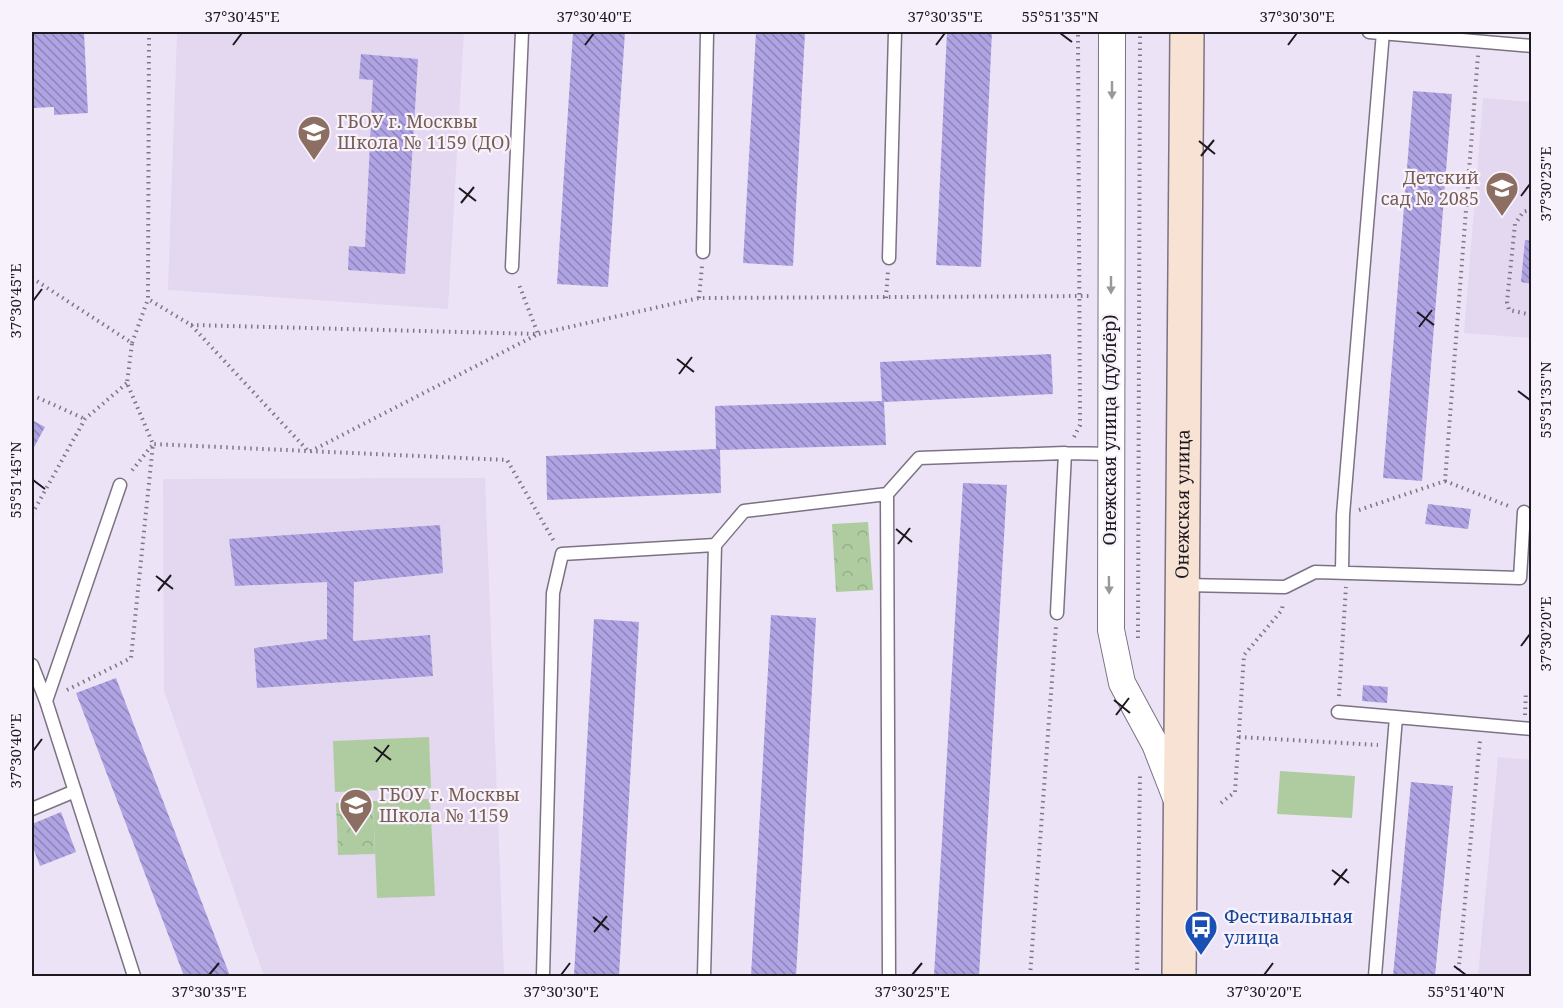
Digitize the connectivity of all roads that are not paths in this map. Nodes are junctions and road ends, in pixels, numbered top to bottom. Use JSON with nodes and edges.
{"nodes":[{"id":1,"x":522,"y":32,"type":"edge"},
{"id":2,"x":707,"y":32,"type":"edge"},
{"id":3,"x":895,"y":32,"type":"edge"},
{"id":4,"x":1112,"y":32,"type":"edge"},
{"id":5,"x":1187,"y":32,"type":"edge"},
{"id":6,"x":1369,"y":32,"type":"edge"},
{"id":7,"x":1383,"y":32,"type":"edge"},
{"id":8,"x":1532,"y":46,"type":"edge"},
{"id":9,"x":702,"y":252,"type":"road end"},
{"id":10,"x":889,"y":258,"type":"road end"},
{"id":11,"x":512,"y":267,"type":"road end"},
{"id":12,"x":1065,"y":453,"type":"junction"},
{"id":13,"x":1111,"y":454,"type":"junction"},
{"id":14,"x":120,"y":485,"type":"road end"},
{"id":15,"x":887,"y":494,"type":"junction"},
{"id":16,"x":1524,"y":512,"type":"road end"},
{"id":17,"x":715,"y":545,"type":"junction"},
{"id":18,"x":1344,"y":576,"type":"junction"},
{"id":19,"x":1184,"y":585,"type":"junction"},
{"id":20,"x":1057,"y":613,"type":"road end"},
{"id":21,"x":32,"y":665,"type":"edge"},
{"id":22,"x":46,"y":701,"type":"junction"},
{"id":23,"x":1338,"y":712,"type":"road end"},
{"id":24,"x":1396,"y":717,"type":"junction"},
{"id":25,"x":1532,"y":729,"type":"edge"},
{"id":26,"x":75,"y":791,"type":"junction"},
{"id":27,"x":32,"y":809,"type":"edge"},
{"id":28,"x":1182,"y":814,"type":"junction"},
{"id":29,"x":134,"y":976,"type":"edge"},
{"id":30,"x":543,"y":976,"type":"edge"},
{"id":31,"x":704,"y":976,"type":"edge"},
{"id":32,"x":889,"y":976,"type":"edge"},
{"id":33,"x":1179,"y":976,"type":"edge"},
{"id":34,"x":1375,"y":976,"type":"edge"}],
"edges":[{"from":1,"to":11,"type":"lane"},
{"from":2,"to":9,"type":"lane"},
{"from":3,"to":10,"type":"lane"},
{"from":4,"to":13,"type":"street","name":"Онежская улица (дублёр)","one_way":true},
{"from":5,"to":19,"type":"main road","name":"Онежская улица"},
{"from":6,"to":7,"type":"lane"},
{"from":7,"to":8,"type":"lane"},
{"from":7,"to":18,"type":"lane"},
{"from":12,"to":13,"type":"lane"},
{"from":12,"to":15,"type":"lane"},
{"from":12,"to":20,"type":"lane"},
{"from":13,"to":28,"type":"street","name":"Онежская улица (дублёр)","one_way":true},
{"from":14,"to":22,"type":"lane"},
{"from":15,"to":17,"type":"lane"},
{"from":15,"to":32,"type":"lane"},
{"from":16,"to":18,"type":"lane"},
{"from":17,"to":30,"type":"lane"},
{"from":17,"to":31,"type":"lane"},
{"from":18,"to":19,"type":"lane"},
{"from":19,"to":28,"type":"main road","name":"Онежская улица"},
{"from":21,"to":22,"type":"lane"},
{"from":22,"to":26,"type":"lane"},
{"from":23,"to":24,"type":"lane"},
{"from":24,"to":25,"type":"lane"},
{"from":24,"to":34,"type":"lane"},
{"from":26,"to":27,"type":"lane"},
{"from":26,"to":29,"type":"lane"},
{"from":28,"to":33,"type":"main road","name":"Онежская улица"}]}
